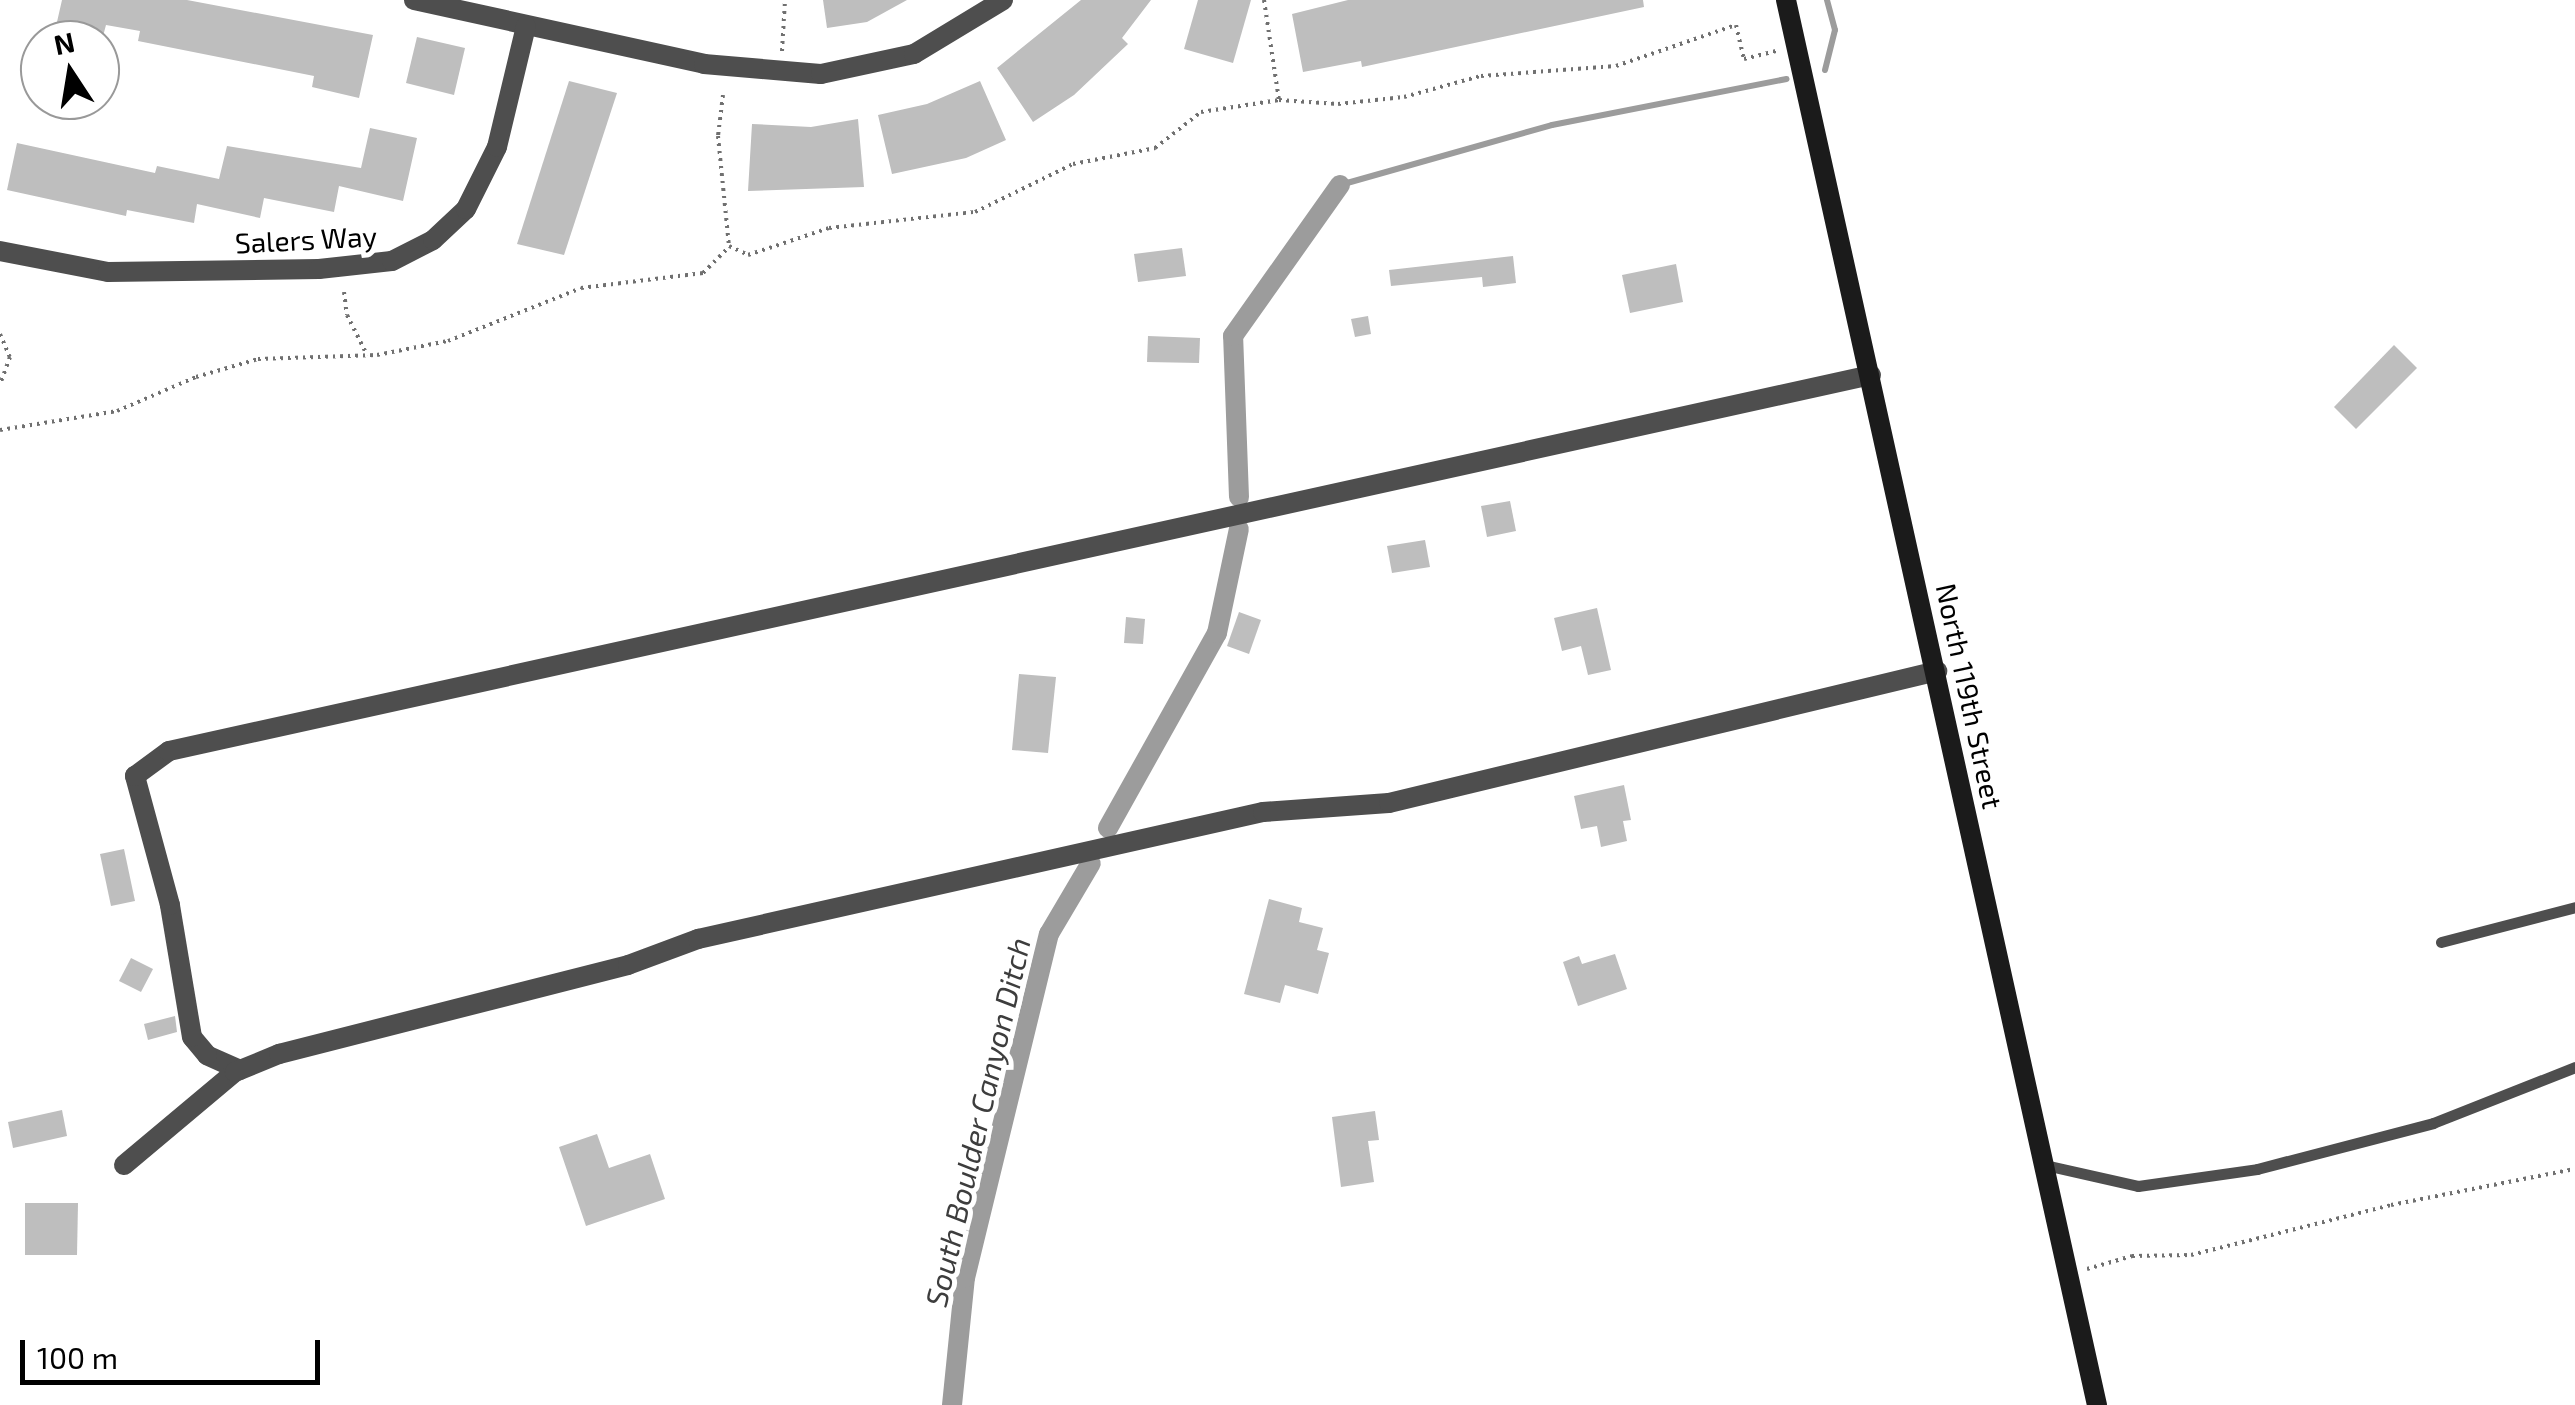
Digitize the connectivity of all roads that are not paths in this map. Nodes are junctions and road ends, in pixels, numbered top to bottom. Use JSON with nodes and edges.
{"nodes":[{"id":1,"x":414,"y":0,"type":"edge"},
{"id":2,"x":1003,"y":0,"type":"edge"},
{"id":3,"x":1786,"y":0,"type":"edge"},
{"id":4,"x":526,"y":26,"type":"junction"},
{"id":5,"x":0,"y":251,"type":"edge"},
{"id":6,"x":1871,"y":375,"type":"junction"},
{"id":7,"x":1937,"y":671,"type":"junction"},
{"id":8,"x":2575,"y":907,"type":"edge"},
{"id":9,"x":2441,"y":942,"type":"dead end"},
{"id":10,"x":2575,"y":1067,"type":"edge"},
{"id":11,"x":240,"y":1070,"type":"junction"},
{"id":12,"x":124,"y":1165,"type":"dead end"},
{"id":13,"x":2045,"y":1165,"type":"junction"},
{"id":14,"x":2097,"y":1405,"type":"edge"}],
"edges":[{"from":1,"to":4,"type":"street"},
{"from":2,"to":4,"type":"street"},
{"from":3,"to":6,"type":"street","name":"North 119th Street"},
{"from":4,"to":5,"type":"street","name":"Salers Way"},
{"from":6,"to":7,"type":"street","name":"North 119th Street"},
{"from":6,"to":11,"type":"street"},
{"from":7,"to":11,"type":"street"},
{"from":7,"to":13,"type":"street","name":"North 119th Street"},
{"from":8,"to":9,"type":"lane"},
{"from":10,"to":13,"type":"lane"},
{"from":11,"to":12,"type":"street"},
{"from":13,"to":14,"type":"street","name":"North 119th Street"}]}
